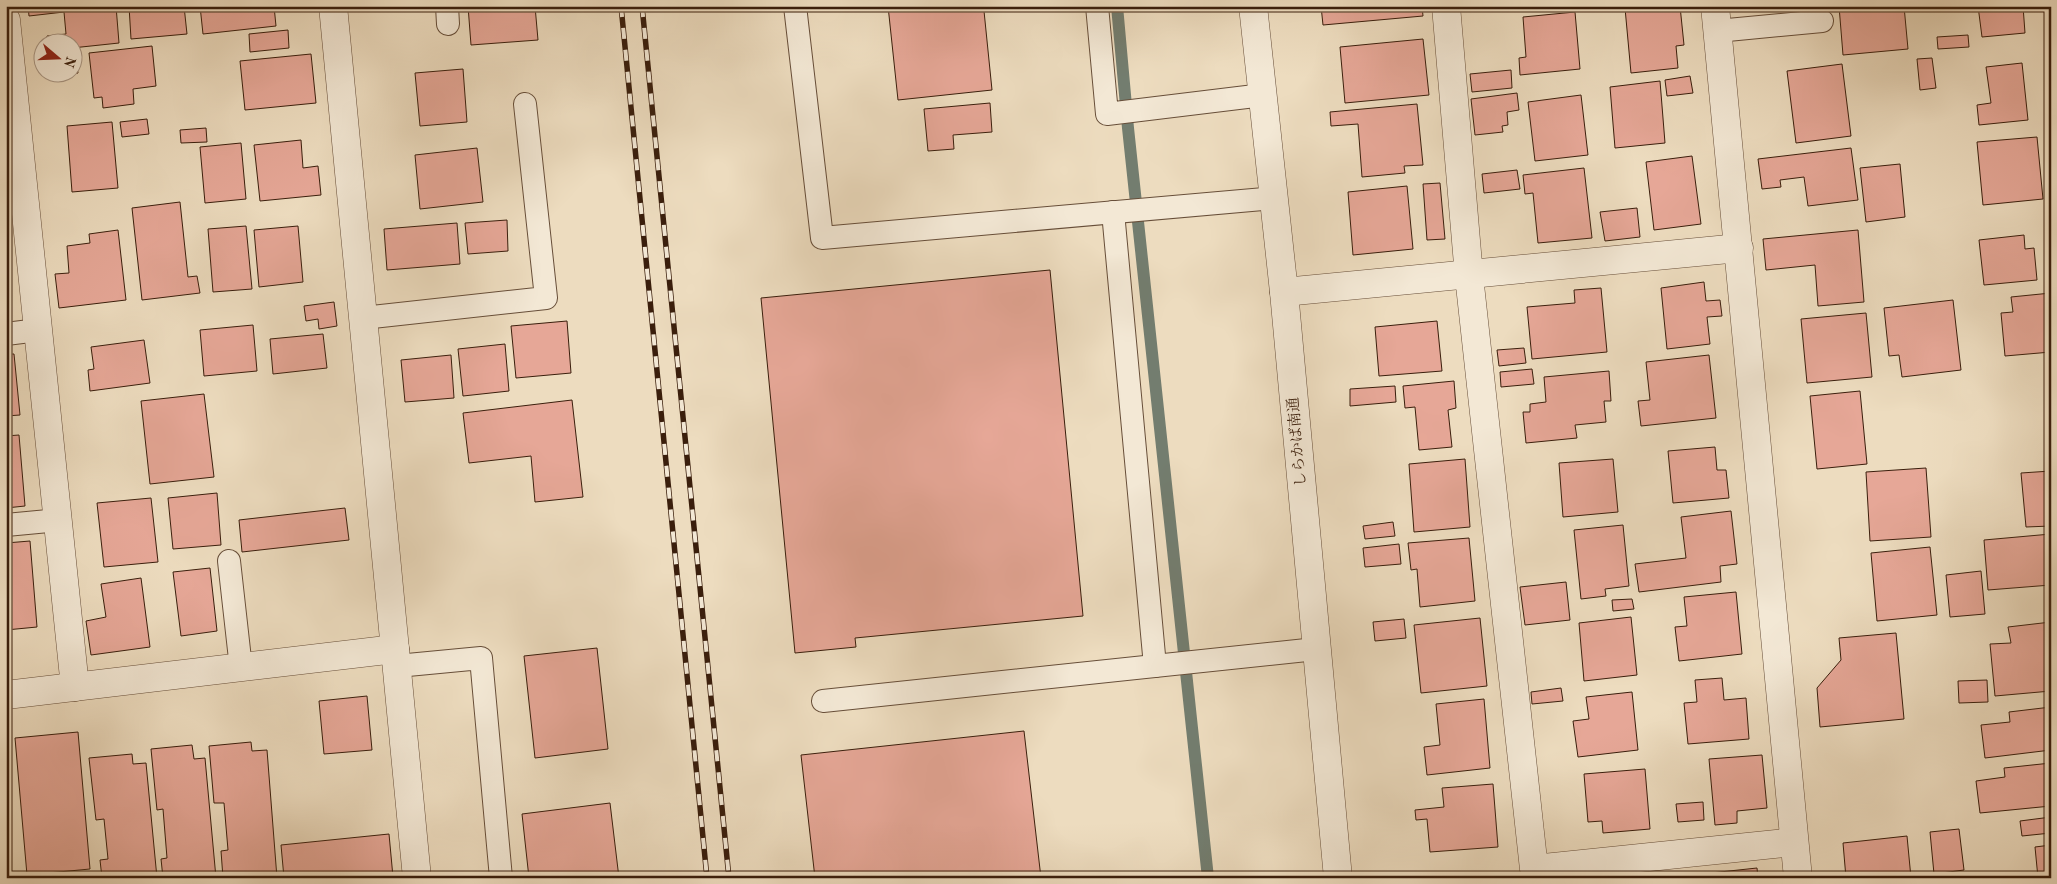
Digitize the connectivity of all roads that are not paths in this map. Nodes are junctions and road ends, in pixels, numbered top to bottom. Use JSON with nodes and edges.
{"nodes":[{"id":1,"x":332,"y":6,"type":"edge"},
{"id":2,"x":795,"y":6,"type":"edge"},
{"id":3,"x":1097,"y":6,"type":"edge"},
{"id":4,"x":1253,"y":6,"type":"edge"},
{"id":5,"x":1446,"y":6,"type":"edge"},
{"id":6,"x":1716,"y":19,"type":"edge"},
{"id":7,"x":6,"y":20,"type":"edge"},
{"id":8,"x":1822,"y":21,"type":"dead end"},
{"id":9,"x":1263,"y":95,"type":"junction"},
{"id":10,"x":525,"y":104,"type":"dead end"},
{"id":11,"x":1274,"y":198,"type":"junction"},
{"id":12,"x":1113,"y":212,"type":"junction"},
{"id":13,"x":1739,"y":248,"type":"junction"},
{"id":14,"x":1470,"y":276,"type":"junction"},
{"id":15,"x":1284,"y":292,"type":"junction"},
{"id":16,"x":363,"y":318,"type":"junction"},
{"id":17,"x":38,"y":330,"type":"junction"},
{"id":18,"x":6,"y":334,"type":"edge"},
{"id":19,"x":59,"y":520,"type":"junction"},
{"id":20,"x":6,"y":525,"type":"edge"},
{"id":21,"x":229,"y":561,"type":"dead end"},
{"id":22,"x":1316,"y":649,"type":"junction"},
{"id":23,"x":396,"y":657,"type":"junction"},
{"id":24,"x":1155,"y":666,"type":"junction"},
{"id":25,"x":241,"y":668,"type":"junction"},
{"id":26,"x":75,"y":687,"type":"junction"},
{"id":27,"x":6,"y":694,"type":"edge"},
{"id":28,"x":823,"y":701,"type":"dead end"},
{"id":29,"x":1794,"y":842,"type":"junction"},
{"id":30,"x":417,"y":878,"type":"edge"},
{"id":31,"x":501,"y":878,"type":"edge"},
{"id":32,"x":1338,"y":878,"type":"edge"},
{"id":33,"x":1798,"y":878,"type":"edge"}],
"edges":[{"from":1,"to":16,"type":"street"},
{"from":2,"to":12,"type":"lane"},
{"from":3,"to":9,"type":"lane"},
{"from":4,"to":9,"type":"street","name":"しらかば南通"},
{"from":5,"to":14,"type":"street"},
{"from":6,"to":8,"type":"lane"},
{"from":6,"to":13,"type":"street"},
{"from":7,"to":17,"type":"street"},
{"from":9,"to":11,"type":"street","name":"しらかば南通"},
{"from":10,"to":16,"type":"lane"},
{"from":11,"to":12,"type":"lane"},
{"from":11,"to":15,"type":"street","name":"しらかば南通"},
{"from":12,"to":24,"type":"lane"},
{"from":13,"to":14,"type":"street"},
{"from":13,"to":29,"type":"street"},
{"from":14,"to":15,"type":"street"},
{"from":14,"to":29,"type":"street"},
{"from":15,"to":22,"type":"street","name":"しらかば南通"},
{"from":16,"to":23,"type":"street"},
{"from":17,"to":18,"type":"lane"},
{"from":17,"to":19,"type":"street"},
{"from":19,"to":20,"type":"lane"},
{"from":19,"to":26,"type":"street"},
{"from":21,"to":25,"type":"lane"},
{"from":22,"to":24,"type":"lane"},
{"from":22,"to":32,"type":"street","name":"しらかば南通"},
{"from":23,"to":25,"type":"street"},
{"from":23,"to":30,"type":"street"},
{"from":23,"to":31,"type":"lane"},
{"from":24,"to":28,"type":"lane"},
{"from":25,"to":26,"type":"street"},
{"from":26,"to":27,"type":"street"},
{"from":29,"to":33,"type":"street"}]}
